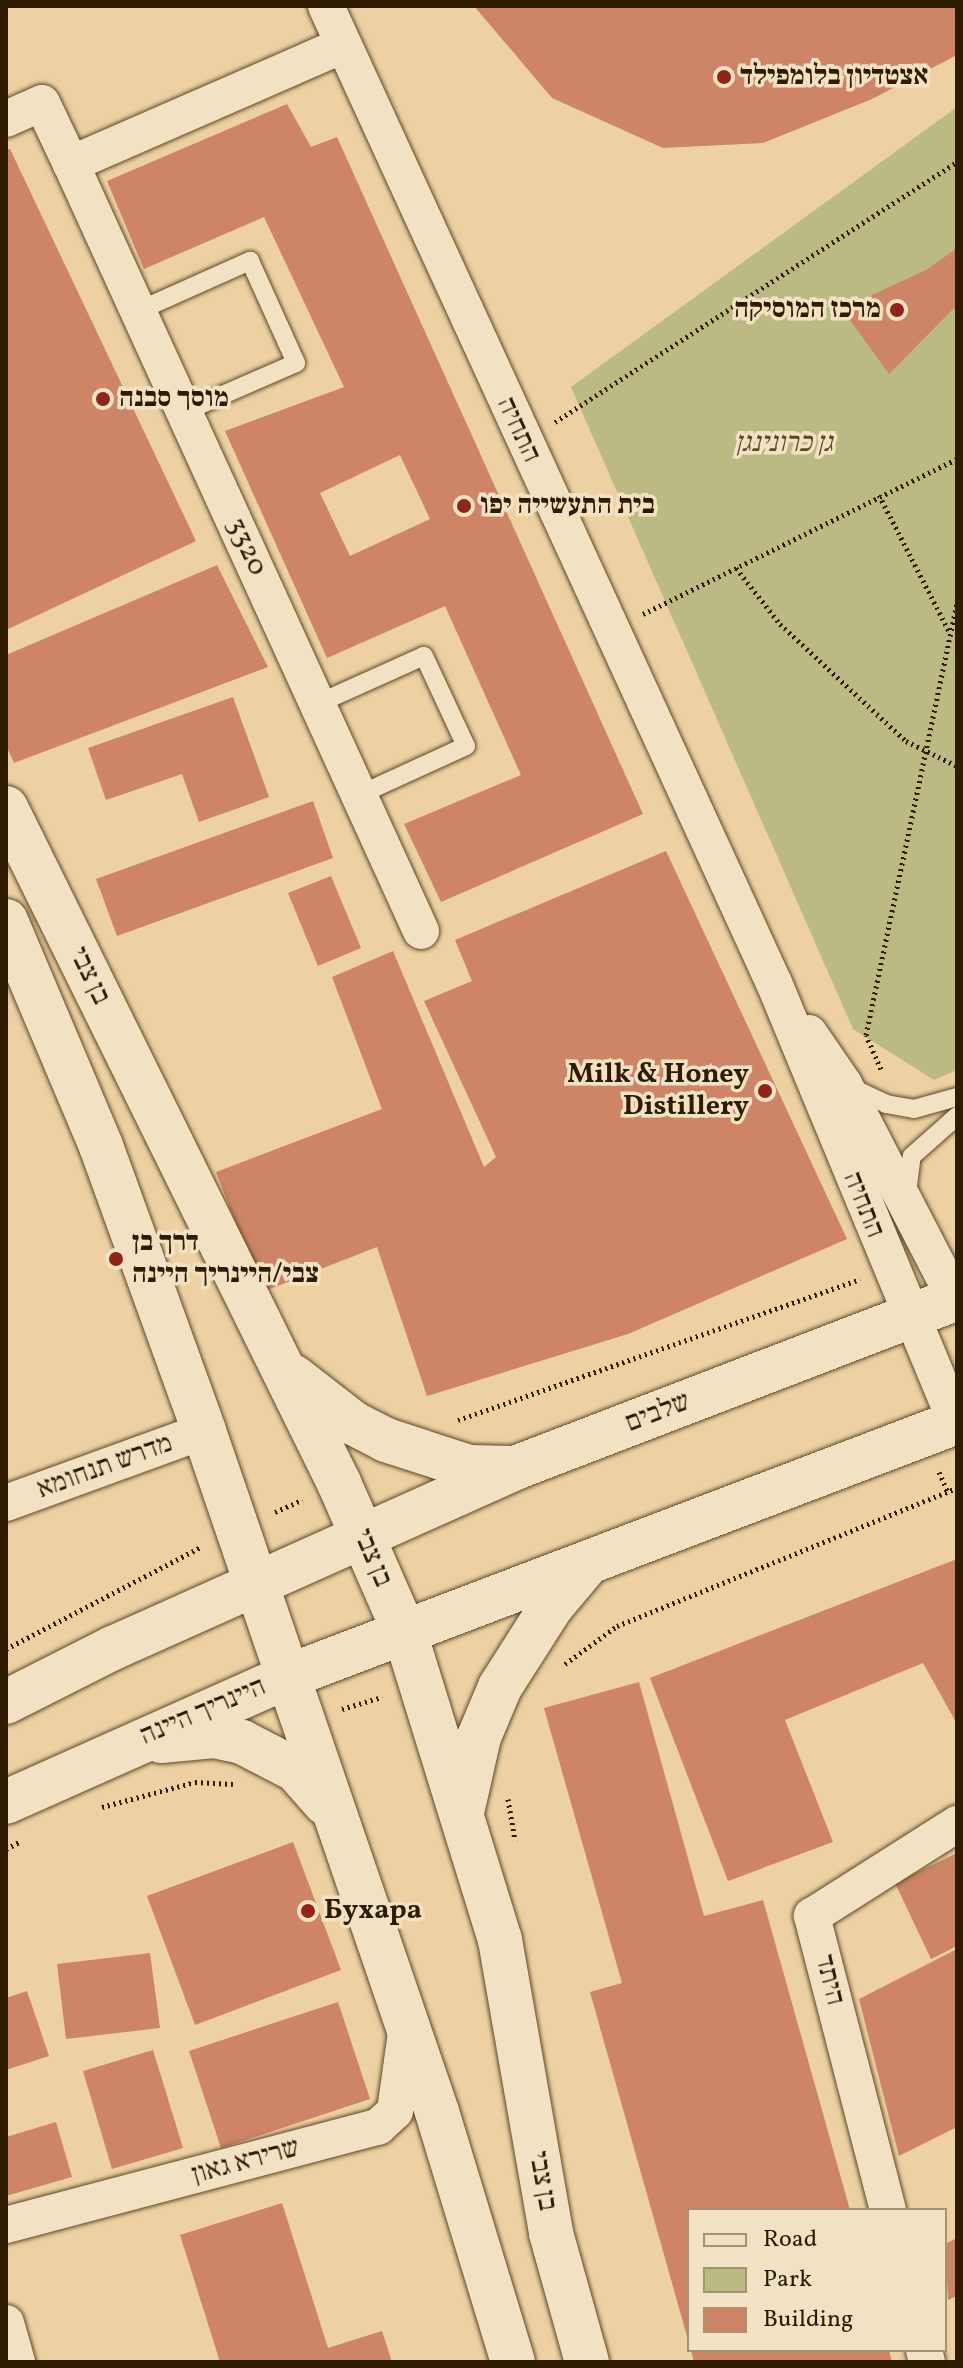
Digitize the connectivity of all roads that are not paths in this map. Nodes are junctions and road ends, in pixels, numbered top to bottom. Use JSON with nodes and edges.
{"nodes":[{"id":1,"x":326,"y":6,"type":"edge"},
{"id":2,"x":341,"y":46,"type":"junction"},
{"id":3,"x":6,"y":119,"type":"edge"},
{"id":4,"x":71,"y":164,"type":"junction"},
{"id":5,"x":138,"y":311,"type":"junction"},
{"id":6,"x":184,"y":412,"type":"junction"},
{"id":7,"x":317,"y":704,"type":"junction"},
{"id":8,"x":359,"y":795,"type":"junction"},
{"id":9,"x":6,"y":808,"type":"edge"},
{"id":10,"x":6,"y":921,"type":"edge"},
{"id":11,"x":421,"y":931,"type":"dead end"},
{"id":12,"x":774,"y":983,"type":"junction"},
{"id":13,"x":844,"y":1084,"type":"junction"},
{"id":14,"x":957,"y":1097,"type":"edge"},
{"id":15,"x":957,"y":1116,"type":"edge"},
{"id":16,"x":906,"y":1201,"type":"junction"},
{"id":17,"x":956,"y":1300,"type":"edge"},
{"id":18,"x":909,"y":1317,"type":"junction"},
{"id":19,"x":281,"y":1365,"type":"junction"},
{"id":20,"x":957,"y":1423,"type":"edge"},
{"id":21,"x":204,"y":1431,"type":"junction"},
{"id":22,"x":515,"y":1468,"type":"junction"},
{"id":23,"x":6,"y":1503,"type":"edge"},
{"id":24,"x":364,"y":1536,"type":"junction"},
{"id":25,"x":591,"y":1560,"type":"junction"},
{"id":26,"x":257,"y":1584,"type":"junction"},
{"id":27,"x":405,"y":1633,"type":"junction"},
{"id":28,"x":289,"y":1676,"type":"junction"},
{"id":29,"x":6,"y":1702,"type":"edge"},
{"id":30,"x":123,"y":1746,"type":"junction"},
{"id":31,"x":6,"y":1802,"type":"edge"},
{"id":32,"x":463,"y":1808,"type":"junction"},
{"id":33,"x":335,"y":1817,"type":"junction"},
{"id":34,"x":957,"y":1824,"type":"edge"},
{"id":35,"x":407,"y":2024,"type":"junction"},
{"id":36,"x":887,"y":2208,"type":"edge"},
{"id":37,"x":6,"y":2225,"type":"edge"},
{"id":38,"x":6,"y":2323,"type":"edge"},
{"id":39,"x":17,"y":2362,"type":"edge"},
{"id":40,"x":513,"y":2362,"type":"edge"},
{"id":41,"x":587,"y":2362,"type":"edge"}],
"edges":[{"from":1,"to":2,"type":"street","name":"התחיה"},
{"from":2,"to":4,"type":"street"},
{"from":2,"to":12,"type":"street","name":"התחיה"},
{"from":3,"to":4,"type":"street","name":"3320"},
{"from":4,"to":5,"type":"street","name":"3320"},
{"from":5,"to":6,"type":"street","name":"3320"},
{"from":5,"to":6,"type":"lane"},
{"from":6,"to":7,"type":"street","name":"3320"},
{"from":7,"to":8,"type":"street","name":"3320"},
{"from":7,"to":8,"type":"lane"},
{"from":8,"to":11,"type":"street","name":"3320"},
{"from":9,"to":19,"type":"main road","name":"בן צבי"},
{"from":10,"to":21,"type":"main road","name":"בן צבי"},
{"from":12,"to":13,"type":"street","name":"התחיה"},
{"from":12,"to":18,"type":"street","name":"התחיה"},
{"from":13,"to":14,"type":"lane"},
{"from":13,"to":16,"type":"street","name":"התחיה"},
{"from":15,"to":16,"type":"lane"},
{"from":16,"to":17,"type":"street","name":"התחיה"},
{"from":17,"to":18,"type":"main road","name":"שלבים"},
{"from":18,"to":20,"type":"street","name":"התחיה"},
{"from":18,"to":22,"type":"main road","name":"שלבים"},
{"from":19,"to":22,"type":"main road"},
{"from":19,"to":24,"type":"main road","name":"בן צבי"},
{"from":20,"to":25,"type":"main road"},
{"from":21,"to":23,"type":"street","name":"מדרש תנחומא"},
{"from":21,"to":26,"type":"main road","name":"בן צבי"},
{"from":22,"to":24,"type":"main road","name":"שלבים"},
{"from":24,"to":26,"type":"main road"},
{"from":24,"to":27,"type":"main road","name":"בן צבי"},
{"from":25,"to":27,"type":"main road"},
{"from":25,"to":32,"type":"main road"},
{"from":26,"to":28,"type":"main road","name":"בן צבי"},
{"from":26,"to":29,"type":"main road"},
{"from":27,"to":28,"type":"main road","name":"היינריך היינה"},
{"from":27,"to":32,"type":"main road","name":"בן צבי"},
{"from":28,"to":30,"type":"main road","name":"היינריך היינה"},
{"from":28,"to":33,"type":"main road","name":"בן צבי"},
{"from":30,"to":31,"type":"main road","name":"היינריך היינה"},
{"from":30,"to":33,"type":"main road"},
{"from":32,"to":41,"type":"main road","name":"בן צבי"},
{"from":33,"to":35,"type":"main road","name":"בן צבי"},
{"from":34,"to":36,"type":"street","name":"היתד"},
{"from":35,"to":37,"type":"street","name":"שרירא גאון"},
{"from":35,"to":40,"type":"main road","name":"בן צבי"},
{"from":38,"to":39,"type":"street"}]}
